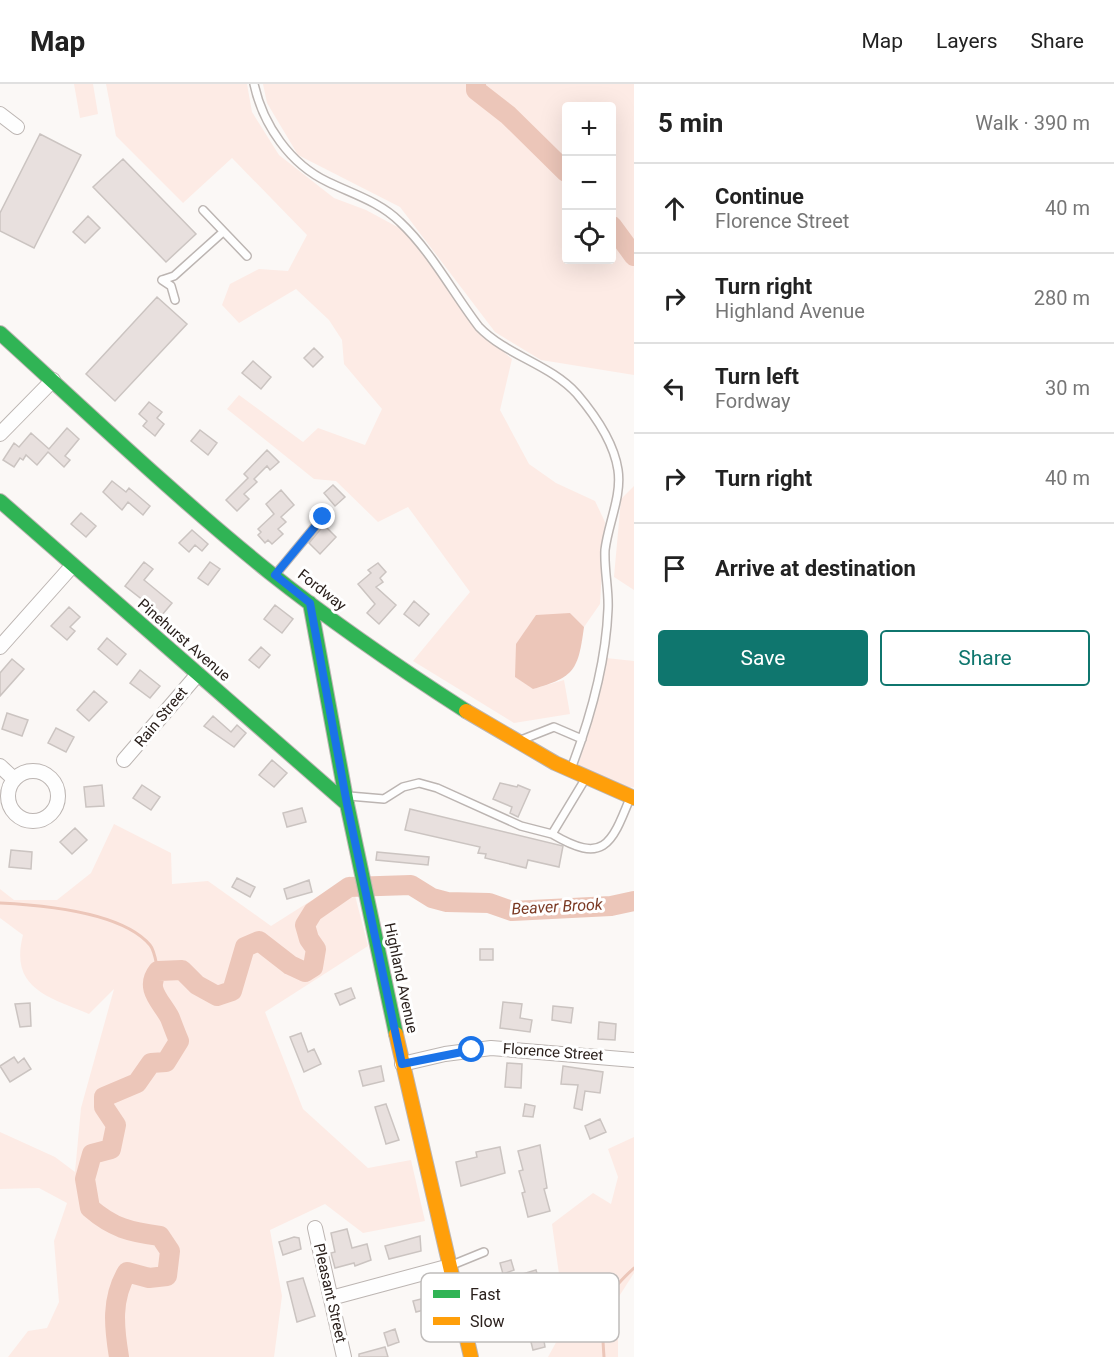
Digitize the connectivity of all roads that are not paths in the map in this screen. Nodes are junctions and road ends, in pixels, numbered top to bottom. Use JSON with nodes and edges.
{"nodes":[{"id":1,"x":254,"y":84,"type":"edge"},
{"id":2,"x":0,"y":114,"type":"edge"},
{"id":3,"x":17,"y":127,"type":"dead end"},
{"id":4,"x":203,"y":210,"type":"dead end"},
{"id":5,"x":223,"y":232,"type":"junction"},
{"id":6,"x":247,"y":256,"type":"dead end"},
{"id":7,"x":175,"y":300,"type":"dead end"},
{"id":8,"x":0,"y":333,"type":"edge"},
{"id":9,"x":53,"y":380,"type":"junction"},
{"id":10,"x":0,"y":434,"type":"edge"},
{"id":11,"x":0,"y":501,"type":"edge"},
{"id":12,"x":323,"y":517,"type":"dead end"},
{"id":13,"x":73,"y":565,"type":"junction"},
{"id":14,"x":275,"y":575,"type":"junction"},
{"id":15,"x":310,"y":603,"type":"junction"},
{"id":16,"x":0,"y":647,"type":"edge"},
{"id":17,"x":198,"y":674,"type":"junction"},
{"id":18,"x":582,"y":739,"type":"junction"},
{"id":19,"x":517,"y":742,"type":"junction"},
{"id":20,"x":124,"y":760,"type":"dead end"},
{"id":21,"x":0,"y":766,"type":"edge"},
{"id":22,"x":571,"y":771,"type":"junction"},
{"id":23,"x":14,"y":779,"type":"dead end"},
{"id":24,"x":585,"y":779,"type":"junction"},
{"id":25,"x":632,"y":797,"type":"edge"},
{"id":26,"x":347,"y":800,"type":"junction"},
{"id":27,"x":552,"y":834,"type":"junction"},
{"id":28,"x":634,"y":1060,"type":"edge"},
{"id":29,"x":402,"y":1064,"type":"junction"},
{"id":30,"x":315,"y":1228,"type":"dead end"},
{"id":31,"x":484,"y":1252,"type":"dead end"},
{"id":32,"x":450,"y":1266,"type":"junction"},
{"id":33,"x":424,"y":1273,"type":"edge"},
{"id":34,"x":452,"y":1273,"type":"edge"},
{"id":35,"x":421,"y":1274,"type":"edge"},
{"id":36,"x":331,"y":1298,"type":"junction"},
{"id":37,"x":468,"y":1342,"type":"edge"},
{"id":38,"x":344,"y":1357,"type":"edge"},
{"id":39,"x":471,"y":1357,"type":"edge"}],
"edges":[{"from":1,"to":18,"type":"lane"},
{"from":2,"to":3,"type":"street"},
{"from":4,"to":5,"type":"lane"},
{"from":5,"to":6,"type":"lane"},
{"from":5,"to":7,"type":"lane"},
{"from":8,"to":9,"type":"street","name":"Fordway"},
{"from":9,"to":10,"type":"street"},
{"from":9,"to":14,"type":"street","name":"Fordway"},
{"from":11,"to":13,"type":"street","name":"Pinehurst Avenue"},
{"from":12,"to":14,"type":"lane"},
{"from":13,"to":16,"type":"street"},
{"from":13,"to":17,"type":"street","name":"Pinehurst Avenue"},
{"from":14,"to":15,"type":"street","name":"Fordway"},
{"from":15,"to":19,"type":"street","name":"Fordway"},
{"from":15,"to":26,"type":"street","name":"Highland Avenue"},
{"from":17,"to":20,"type":"street","name":"Rain Street"},
{"from":17,"to":26,"type":"street","name":"Pinehurst Avenue"},
{"from":18,"to":19,"type":"lane"},
{"from":18,"to":22,"type":"lane"},
{"from":19,"to":22,"type":"street","name":"Fordway"},
{"from":21,"to":23,"type":"street"},
{"from":22,"to":24,"type":"street","name":"Fordway"},
{"from":24,"to":25,"type":"street","name":"Fordway"},
{"from":24,"to":27,"type":"lane"},
{"from":25,"to":27,"type":"lane"},
{"from":26,"to":27,"type":"lane"},
{"from":26,"to":29,"type":"street","name":"Highland Avenue"},
{"from":28,"to":29,"type":"street","name":"Florence Street"},
{"from":29,"to":32,"type":"street","name":"Highland Avenue"},
{"from":30,"to":36,"type":"street","name":"Pleasant Street"},
{"from":31,"to":32,"type":"lane"},
{"from":32,"to":33,"type":"street"},
{"from":32,"to":34,"type":"street","name":"Highland Avenue"},
{"from":35,"to":36,"type":"street"},
{"from":36,"to":38,"type":"street","name":"Pleasant Street"},
{"from":37,"to":39,"type":"street","name":"Highland Avenue"}]}
